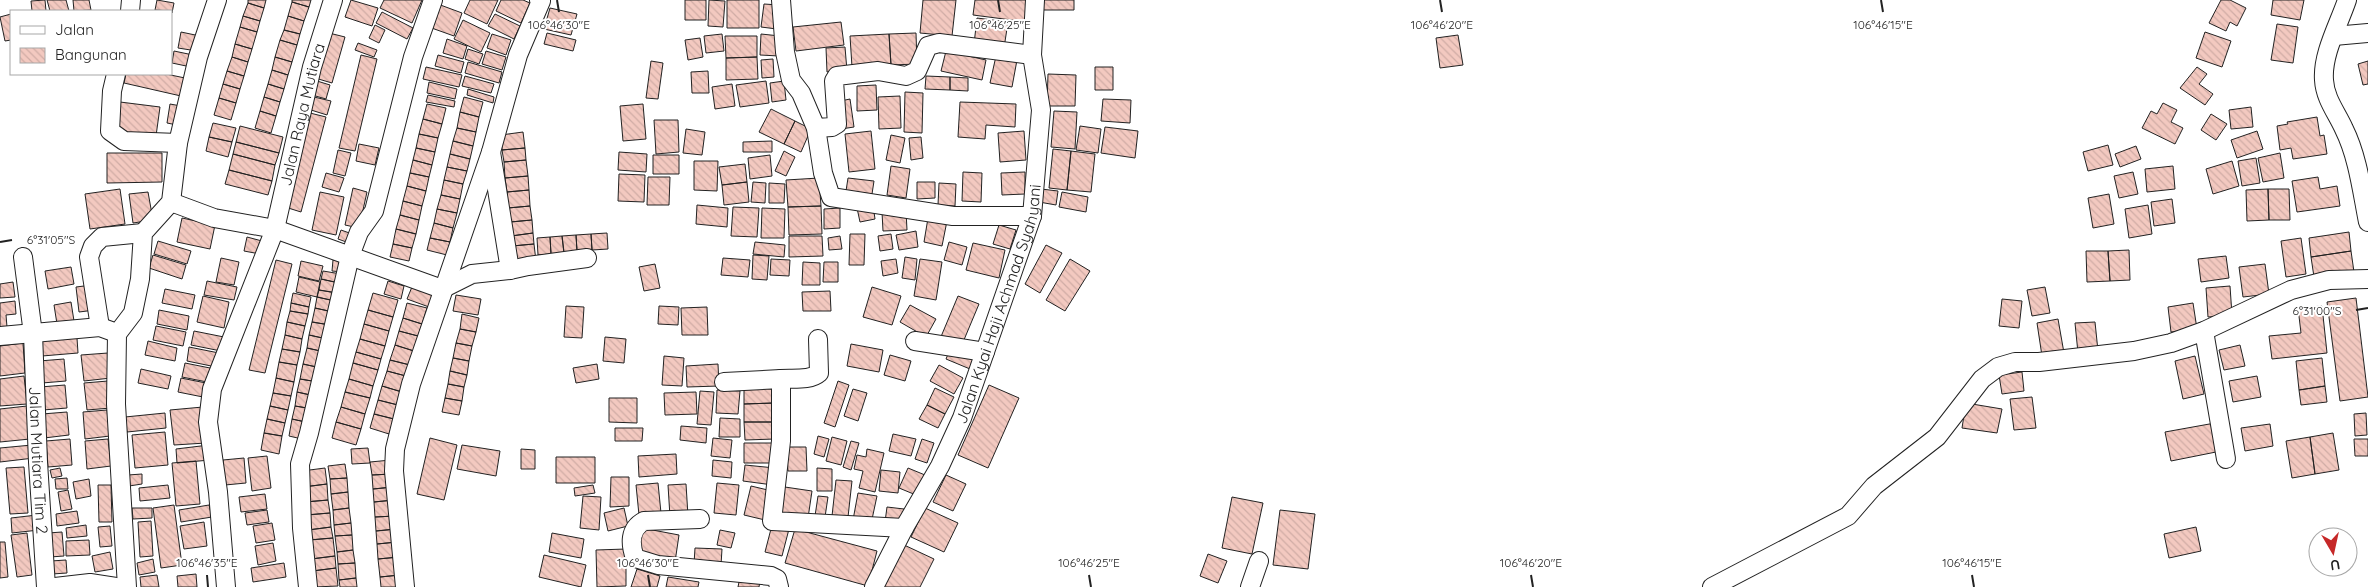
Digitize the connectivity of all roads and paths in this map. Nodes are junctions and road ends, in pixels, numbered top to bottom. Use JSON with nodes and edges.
{"nodes":[{"id":1,"x":217,"y":0,"type":"edge"},
{"id":2,"x":333,"y":0,"type":"edge"},
{"id":3,"x":433,"y":0,"type":"edge"},
{"id":4,"x":541,"y":0,"type":"edge"},
{"id":5,"x":781,"y":0,"type":"edge"},
{"id":6,"x":1035,"y":0,"type":"edge"},
{"id":7,"x":2347,"y":0,"type":"edge"},
{"id":8,"x":2368,"y":33,"type":"edge"},
{"id":9,"x":2334,"y":36,"type":"junction"},
{"id":10,"x":1032,"y":55,"type":"junction"},
{"id":11,"x":116,"y":75,"type":"edge"},
{"id":12,"x":816,"y":128,"type":"junction"},
{"id":13,"x":178,"y":143,"type":"junction"},
{"id":14,"x":491,"y":152,"type":"junction"},
{"id":15,"x":171,"y":202,"type":"junction"},
{"id":16,"x":1032,"y":216,"type":"junction"},
{"id":17,"x":2368,"y":222,"type":"edge"},
{"id":18,"x":275,"y":230,"type":"junction"},
{"id":19,"x":143,"y":233,"type":"junction"},
{"id":20,"x":350,"y":256,"type":"junction"},
{"id":21,"x":23,"y":257,"type":"dead end"},
{"id":22,"x":587,"y":258,"type":"dead end"},
{"id":23,"x":510,"y":270,"type":"junction"},
{"id":24,"x":2368,"y":279,"type":"edge"},
{"id":25,"x":442,"y":289,"type":"junction"},
{"id":26,"x":100,"y":327,"type":"junction"},
{"id":27,"x":2204,"y":331,"type":"junction"},
{"id":28,"x":33,"y":334,"type":"junction"},
{"id":29,"x":117,"y":334,"type":"junction"},
{"id":30,"x":0,"y":336,"type":"edge"},
{"id":31,"x":818,"y":339,"type":"dead end"},
{"id":32,"x":915,"y":341,"type":"dead end"},
{"id":33,"x":985,"y":352,"type":"junction"},
{"id":34,"x":781,"y":379,"type":"junction"},
{"id":35,"x":724,"y":382,"type":"dead end"},
{"id":36,"x":2226,"y":458,"type":"dead end"},
{"id":37,"x":700,"y":519,"type":"dead end"},
{"id":38,"x":904,"y":528,"type":"junction"},
{"id":39,"x":1259,"y":561,"type":"dead end"},
{"id":40,"x":46,"y":587,"type":"edge"},
{"id":41,"x":54,"y":587,"type":"edge"},
{"id":42,"x":116,"y":587,"type":"edge"},
{"id":43,"x":127,"y":587,"type":"edge"},
{"id":44,"x":226,"y":587,"type":"edge"},
{"id":45,"x":308,"y":587,"type":"edge"},
{"id":46,"x":405,"y":587,"type":"edge"},
{"id":47,"x":779,"y":587,"type":"edge"},
{"id":48,"x":874,"y":587,"type":"edge"},
{"id":49,"x":1250,"y":587,"type":"edge"},
{"id":50,"x":1712,"y":587,"type":"edge"}],
"edges":[{"from":1,"to":13,"type":"street"},
{"from":2,"to":18,"type":"street","name":"Jalan Raya Mutiara"},
{"from":3,"to":20,"type":"street"},
{"from":4,"to":14,"type":"street"},
{"from":5,"to":12,"type":"street"},
{"from":6,"to":10,"type":"street","name":"Jalan Kyai Haji Achmad Syahyani"},
{"from":7,"to":9,"type":"street"},
{"from":8,"to":9,"type":"street"},
{"from":9,"to":17,"type":"street"},
{"from":10,"to":12,"type":"street"},
{"from":10,"to":16,"type":"street","name":"Jalan Kyai Haji Achmad Syahyani"},
{"from":11,"to":13,"type":"street"},
{"from":12,"to":16,"type":"street"},
{"from":13,"to":15,"type":"street"},
{"from":14,"to":23,"type":"street"},
{"from":14,"to":25,"type":"street"},
{"from":15,"to":18,"type":"street"},
{"from":15,"to":19,"type":"street"},
{"from":16,"to":33,"type":"street","name":"Jalan Kyai Haji Achmad Syahyani"},
{"from":18,"to":20,"type":"street"},
{"from":18,"to":44,"type":"street","name":"Jalan Raya Mutiara"},
{"from":19,"to":26,"type":"street"},
{"from":19,"to":29,"type":"street"},
{"from":20,"to":25,"type":"street"},
{"from":20,"to":45,"type":"street"},
{"from":21,"to":28,"type":"street","name":"Jalan Mutiara Tim 2"},
{"from":22,"to":23,"type":"street"},
{"from":23,"to":25,"type":"street"},
{"from":24,"to":27,"type":"street"},
{"from":25,"to":46,"type":"street"},
{"from":26,"to":28,"type":"street"},
{"from":26,"to":29,"type":"street"},
{"from":27,"to":36,"type":"street"},
{"from":27,"to":50,"type":"street"},
{"from":28,"to":30,"type":"street"},
{"from":28,"to":40,"type":"street","name":"Jalan Mutiara Tim 2"},
{"from":29,"to":43,"type":"street"},
{"from":31,"to":34,"type":"street"},
{"from":32,"to":33,"type":"street"},
{"from":33,"to":38,"type":"street","name":"Jalan Kyai Haji Achmad Syahyani"},
{"from":34,"to":35,"type":"street"},
{"from":34,"to":38,"type":"street"},
{"from":37,"to":47,"type":"street"},
{"from":38,"to":48,"type":"street","name":"Jalan Kyai Haji Achmad Syahyani"},
{"from":39,"to":49,"type":"street"},
{"from":41,"to":42,"type":"street"}]}
